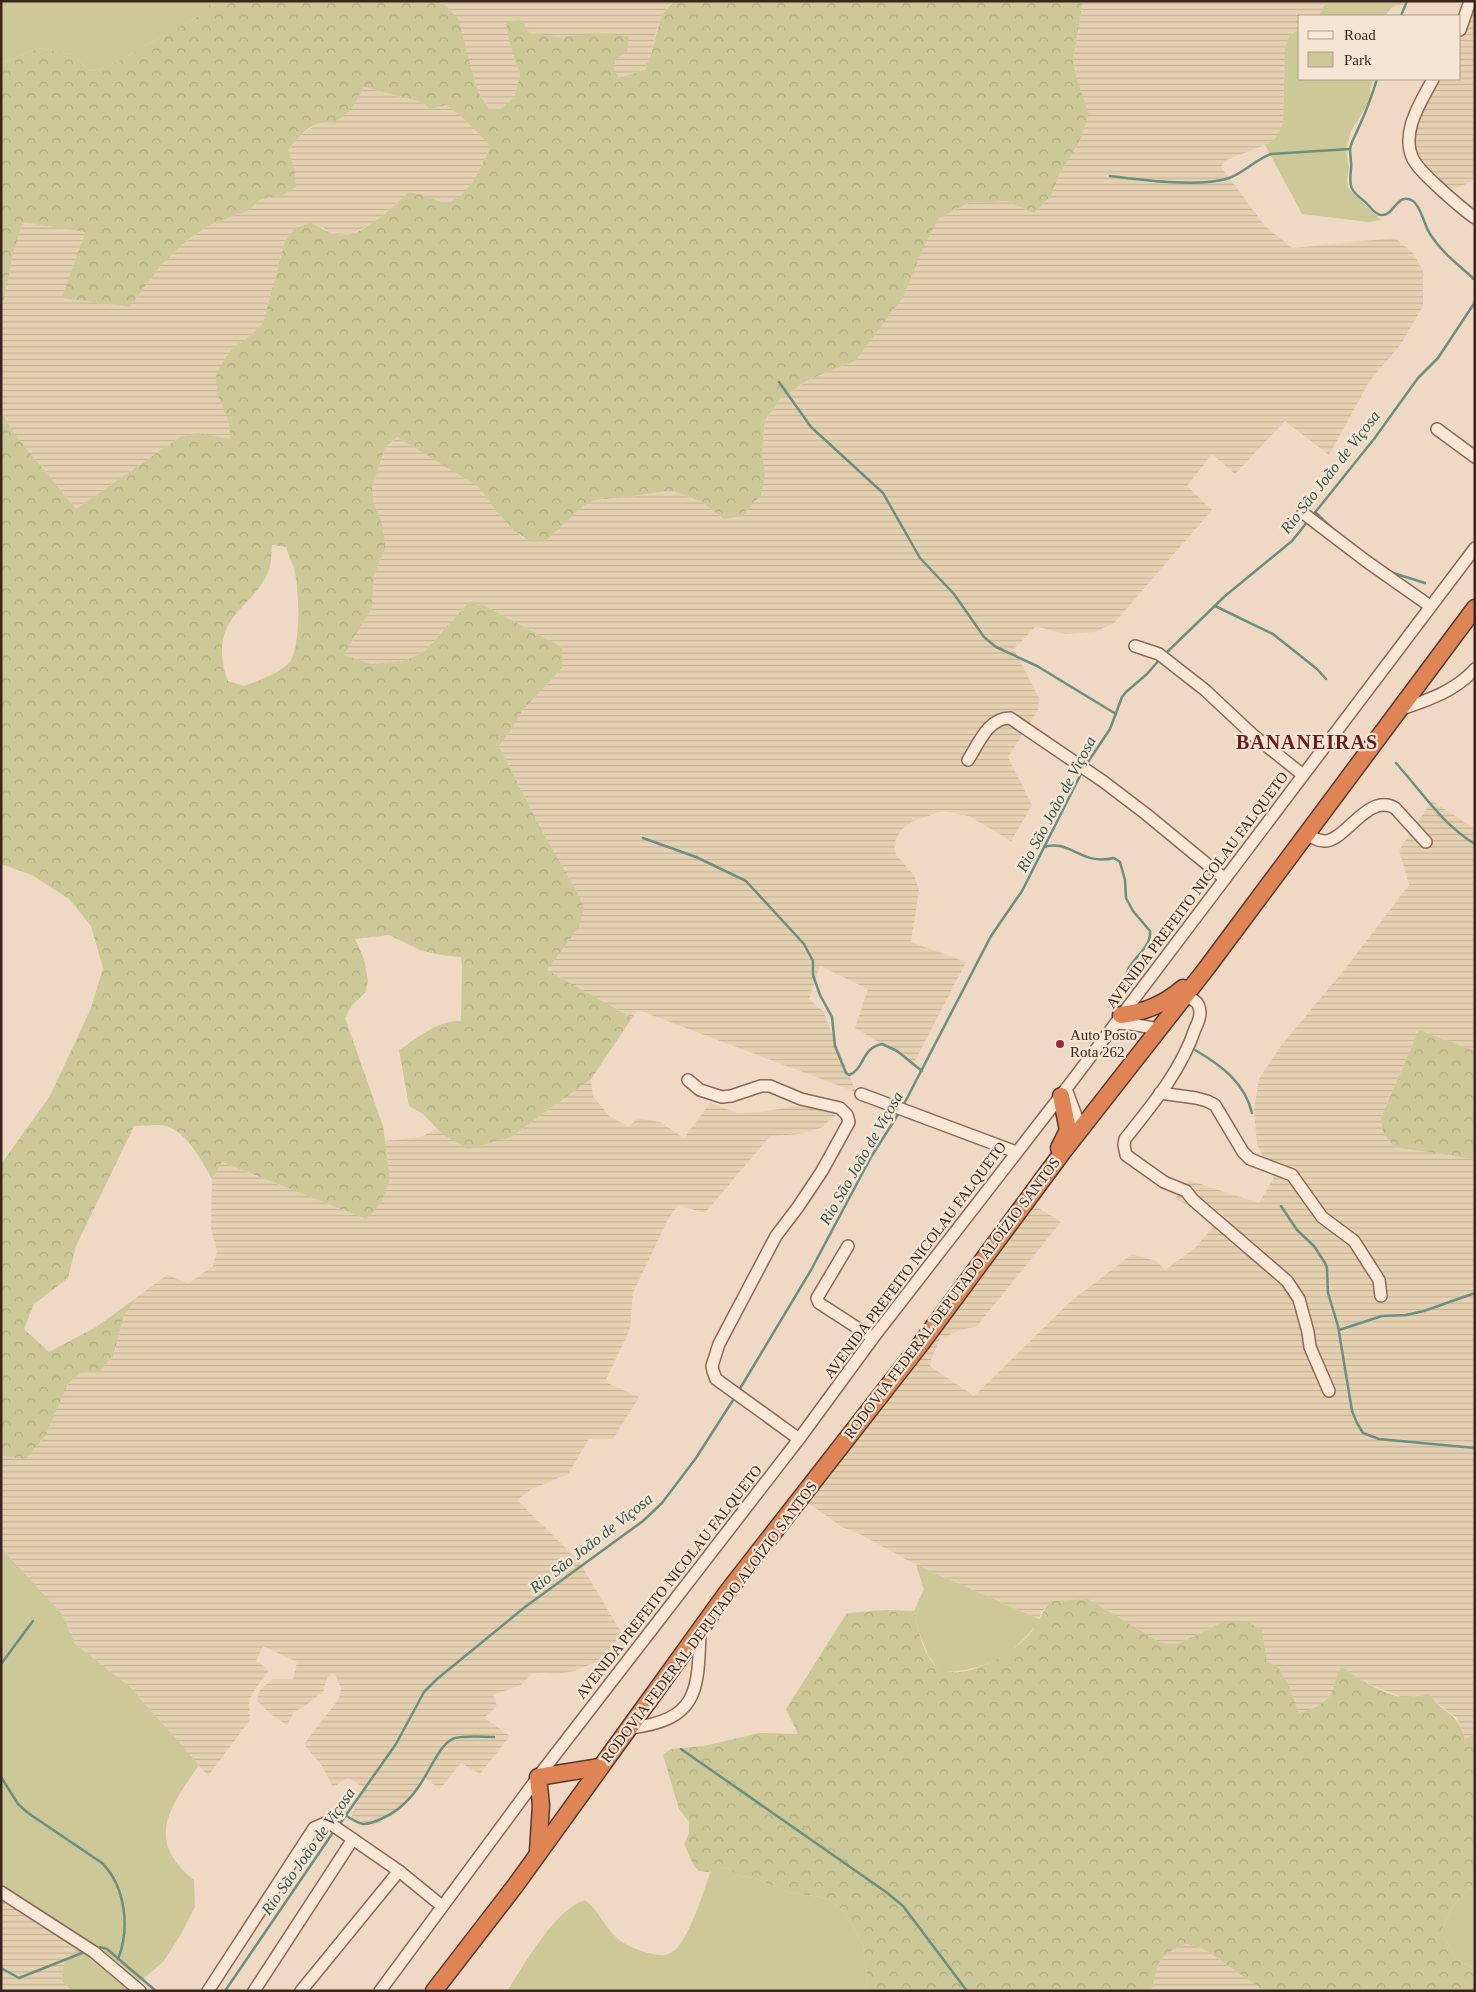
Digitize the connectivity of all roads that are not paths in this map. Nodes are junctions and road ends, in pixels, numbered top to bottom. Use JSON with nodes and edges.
{"nodes":[{"id":1,"x":1470,"y":1,"type":"edge"},
{"id":2,"x":1461,"y":27,"type":"edge"},
{"id":3,"x":1433,"y":80,"type":"edge"},
{"id":4,"x":1475,"y":218,"type":"edge"},
{"id":5,"x":1437,"y":428,"type":"dead end"},
{"id":6,"x":1475,"y":457,"type":"edge"},
{"id":7,"x":1306,"y":515,"type":"dead end"},
{"id":8,"x":1475,"y":548,"type":"edge"},
{"id":9,"x":1430,"y":606,"type":"junction"},
{"id":10,"x":1475,"y":608,"type":"edge"},
{"id":11,"x":1135,"y":646,"type":"dead end"},
{"id":12,"x":1475,"y":669,"type":"edge"},
{"id":13,"x":1399,"y":710,"type":"junction"},
{"id":14,"x":968,"y":760,"type":"dead end"},
{"id":15,"x":1303,"y":774,"type":"junction"},
{"id":16,"x":1306,"y":833,"type":"junction"},
{"id":17,"x":1426,"y":842,"type":"dead end"},
{"id":18,"x":1226,"y":879,"type":"junction"},
{"id":19,"x":1206,"y":969,"type":"junction"},
{"id":20,"x":1185,"y":995,"type":"junction"},
{"id":21,"x":1119,"y":1019,"type":"junction"},
{"id":22,"x":1159,"y":1029,"type":"junction"},
{"id":23,"x":688,"y":1080,"type":"dead end"},
{"id":24,"x":1064,"y":1092,"type":"junction"},
{"id":25,"x":1160,"y":1093,"type":"junction"},
{"id":26,"x":861,"y":1094,"type":"dead end"},
{"id":27,"x":1081,"y":1129,"type":"junction"},
{"id":28,"x":1016,"y":1152,"type":"junction"},
{"id":29,"x":1038,"y":1185,"type":"junction"},
{"id":30,"x":848,"y":1246,"type":"dead end"},
{"id":31,"x":1381,"y":1296,"type":"dead end"},
{"id":32,"x":873,"y":1338,"type":"junction"},
{"id":33,"x":1329,"y":1391,"type":"dead end"},
{"id":34,"x":799,"y":1439,"type":"junction"},
{"id":35,"x":700,"y":1629,"type":"junction"},
{"id":36,"x":630,"y":1728,"type":"junction"},
{"id":37,"x":600,"y":1767,"type":"junction"},
{"id":38,"x":538,"y":1777,"type":"junction"},
{"id":39,"x":348,"y":1836,"type":"junction"},
{"id":40,"x":538,"y":1851,"type":"junction"},
{"id":41,"x":400,"y":1871,"type":"junction"},
{"id":42,"x":1,"y":1892,"type":"edge"},
{"id":43,"x":442,"y":1906,"type":"junction"},
{"id":44,"x":140,"y":1991,"type":"edge"},
{"id":45,"x":208,"y":1991,"type":"edge"},
{"id":46,"x":254,"y":1991,"type":"edge"},
{"id":47,"x":301,"y":1991,"type":"edge"},
{"id":48,"x":380,"y":1991,"type":"edge"},
{"id":49,"x":434,"y":1991,"type":"edge"}],
"edges":[{"from":1,"to":2,"type":"street"},
{"from":3,"to":4,"type":"street"},
{"from":5,"to":6,"type":"street"},
{"from":7,"to":9,"type":"street"},
{"from":8,"to":9,"type":"street","name":"AVENIDA PREFEITO NICOLAU FALQUETO"},
{"from":9,"to":15,"type":"street","name":"AVENIDA PREFEITO NICOLAU FALQUETO"},
{"from":10,"to":13,"type":"highway","name":"RODOVIA FEDERAL DEPUTADO ALOÍZIO SANTOS"},
{"from":11,"to":15,"type":"street"},
{"from":12,"to":13,"type":"street"},
{"from":13,"to":16,"type":"highway","name":"RODOVIA FEDERAL DEPUTADO ALOÍZIO SANTOS"},
{"from":14,"to":18,"type":"street"},
{"from":15,"to":18,"type":"street","name":"AVENIDA PREFEITO NICOLAU FALQUETO"},
{"from":16,"to":17,"type":"street"},
{"from":16,"to":19,"type":"highway","name":"RODOVIA FEDERAL DEPUTADO ALOÍZIO SANTOS"},
{"from":18,"to":21,"type":"street","name":"AVENIDA PREFEITO NICOLAU FALQUETO"},
{"from":19,"to":20,"type":"highway","name":"RODOVIA FEDERAL DEPUTADO ALOÍZIO SANTOS"},
{"from":19,"to":21,"type":"highway"},
{"from":20,"to":22,"type":"highway","name":"RODOVIA FEDERAL DEPUTADO ALOÍZIO SANTOS"},
{"from":20,"to":25,"type":"street"},
{"from":21,"to":22,"type":"street"},
{"from":21,"to":24,"type":"street","name":"AVENIDA PREFEITO NICOLAU FALQUETO"},
{"from":22,"to":27,"type":"highway","name":"RODOVIA FEDERAL DEPUTADO ALOÍZIO SANTOS"},
{"from":23,"to":34,"type":"street"},
{"from":24,"to":27,"type":"street"},
{"from":24,"to":28,"type":"street","name":"AVENIDA PREFEITO NICOLAU FALQUETO"},
{"from":24,"to":29,"type":"highway"},
{"from":25,"to":31,"type":"street"},
{"from":25,"to":33,"type":"street"},
{"from":26,"to":28,"type":"street"},
{"from":27,"to":29,"type":"highway","name":"RODOVIA FEDERAL DEPUTADO ALOÍZIO SANTOS"},
{"from":28,"to":32,"type":"street","name":"AVENIDA PREFEITO NICOLAU FALQUETO"},
{"from":29,"to":35,"type":"highway","name":"RODOVIA FEDERAL DEPUTADO ALOÍZIO SANTOS"},
{"from":30,"to":32,"type":"street"},
{"from":32,"to":34,"type":"street","name":"AVENIDA PREFEITO NICOLAU FALQUETO"},
{"from":34,"to":38,"type":"street","name":"AVENIDA PREFEITO NICOLAU FALQUETO"},
{"from":35,"to":36,"type":"highway","name":"RODOVIA FEDERAL DEPUTADO ALOÍZIO SANTOS"},
{"from":35,"to":36,"type":"street"},
{"from":36,"to":37,"type":"highway","name":"RODOVIA FEDERAL DEPUTADO ALOÍZIO SANTOS"},
{"from":37,"to":38,"type":"highway"},
{"from":37,"to":40,"type":"highway","name":"RODOVIA FEDERAL DEPUTADO ALOÍZIO SANTOS"},
{"from":38,"to":40,"type":"highway"},
{"from":38,"to":43,"type":"street","name":"AVENIDA PREFEITO NICOLAU FALQUETO"},
{"from":39,"to":41,"type":"street"},
{"from":39,"to":45,"type":"street"},
{"from":39,"to":46,"type":"street"},
{"from":40,"to":49,"type":"highway","name":"RODOVIA FEDERAL DEPUTADO ALOÍZIO SANTOS"},
{"from":41,"to":43,"type":"street"},
{"from":41,"to":47,"type":"street"},
{"from":42,"to":44,"type":"street"},
{"from":43,"to":48,"type":"street","name":"AVENIDA PREFEITO NICOLAU FALQUETO"}]}
